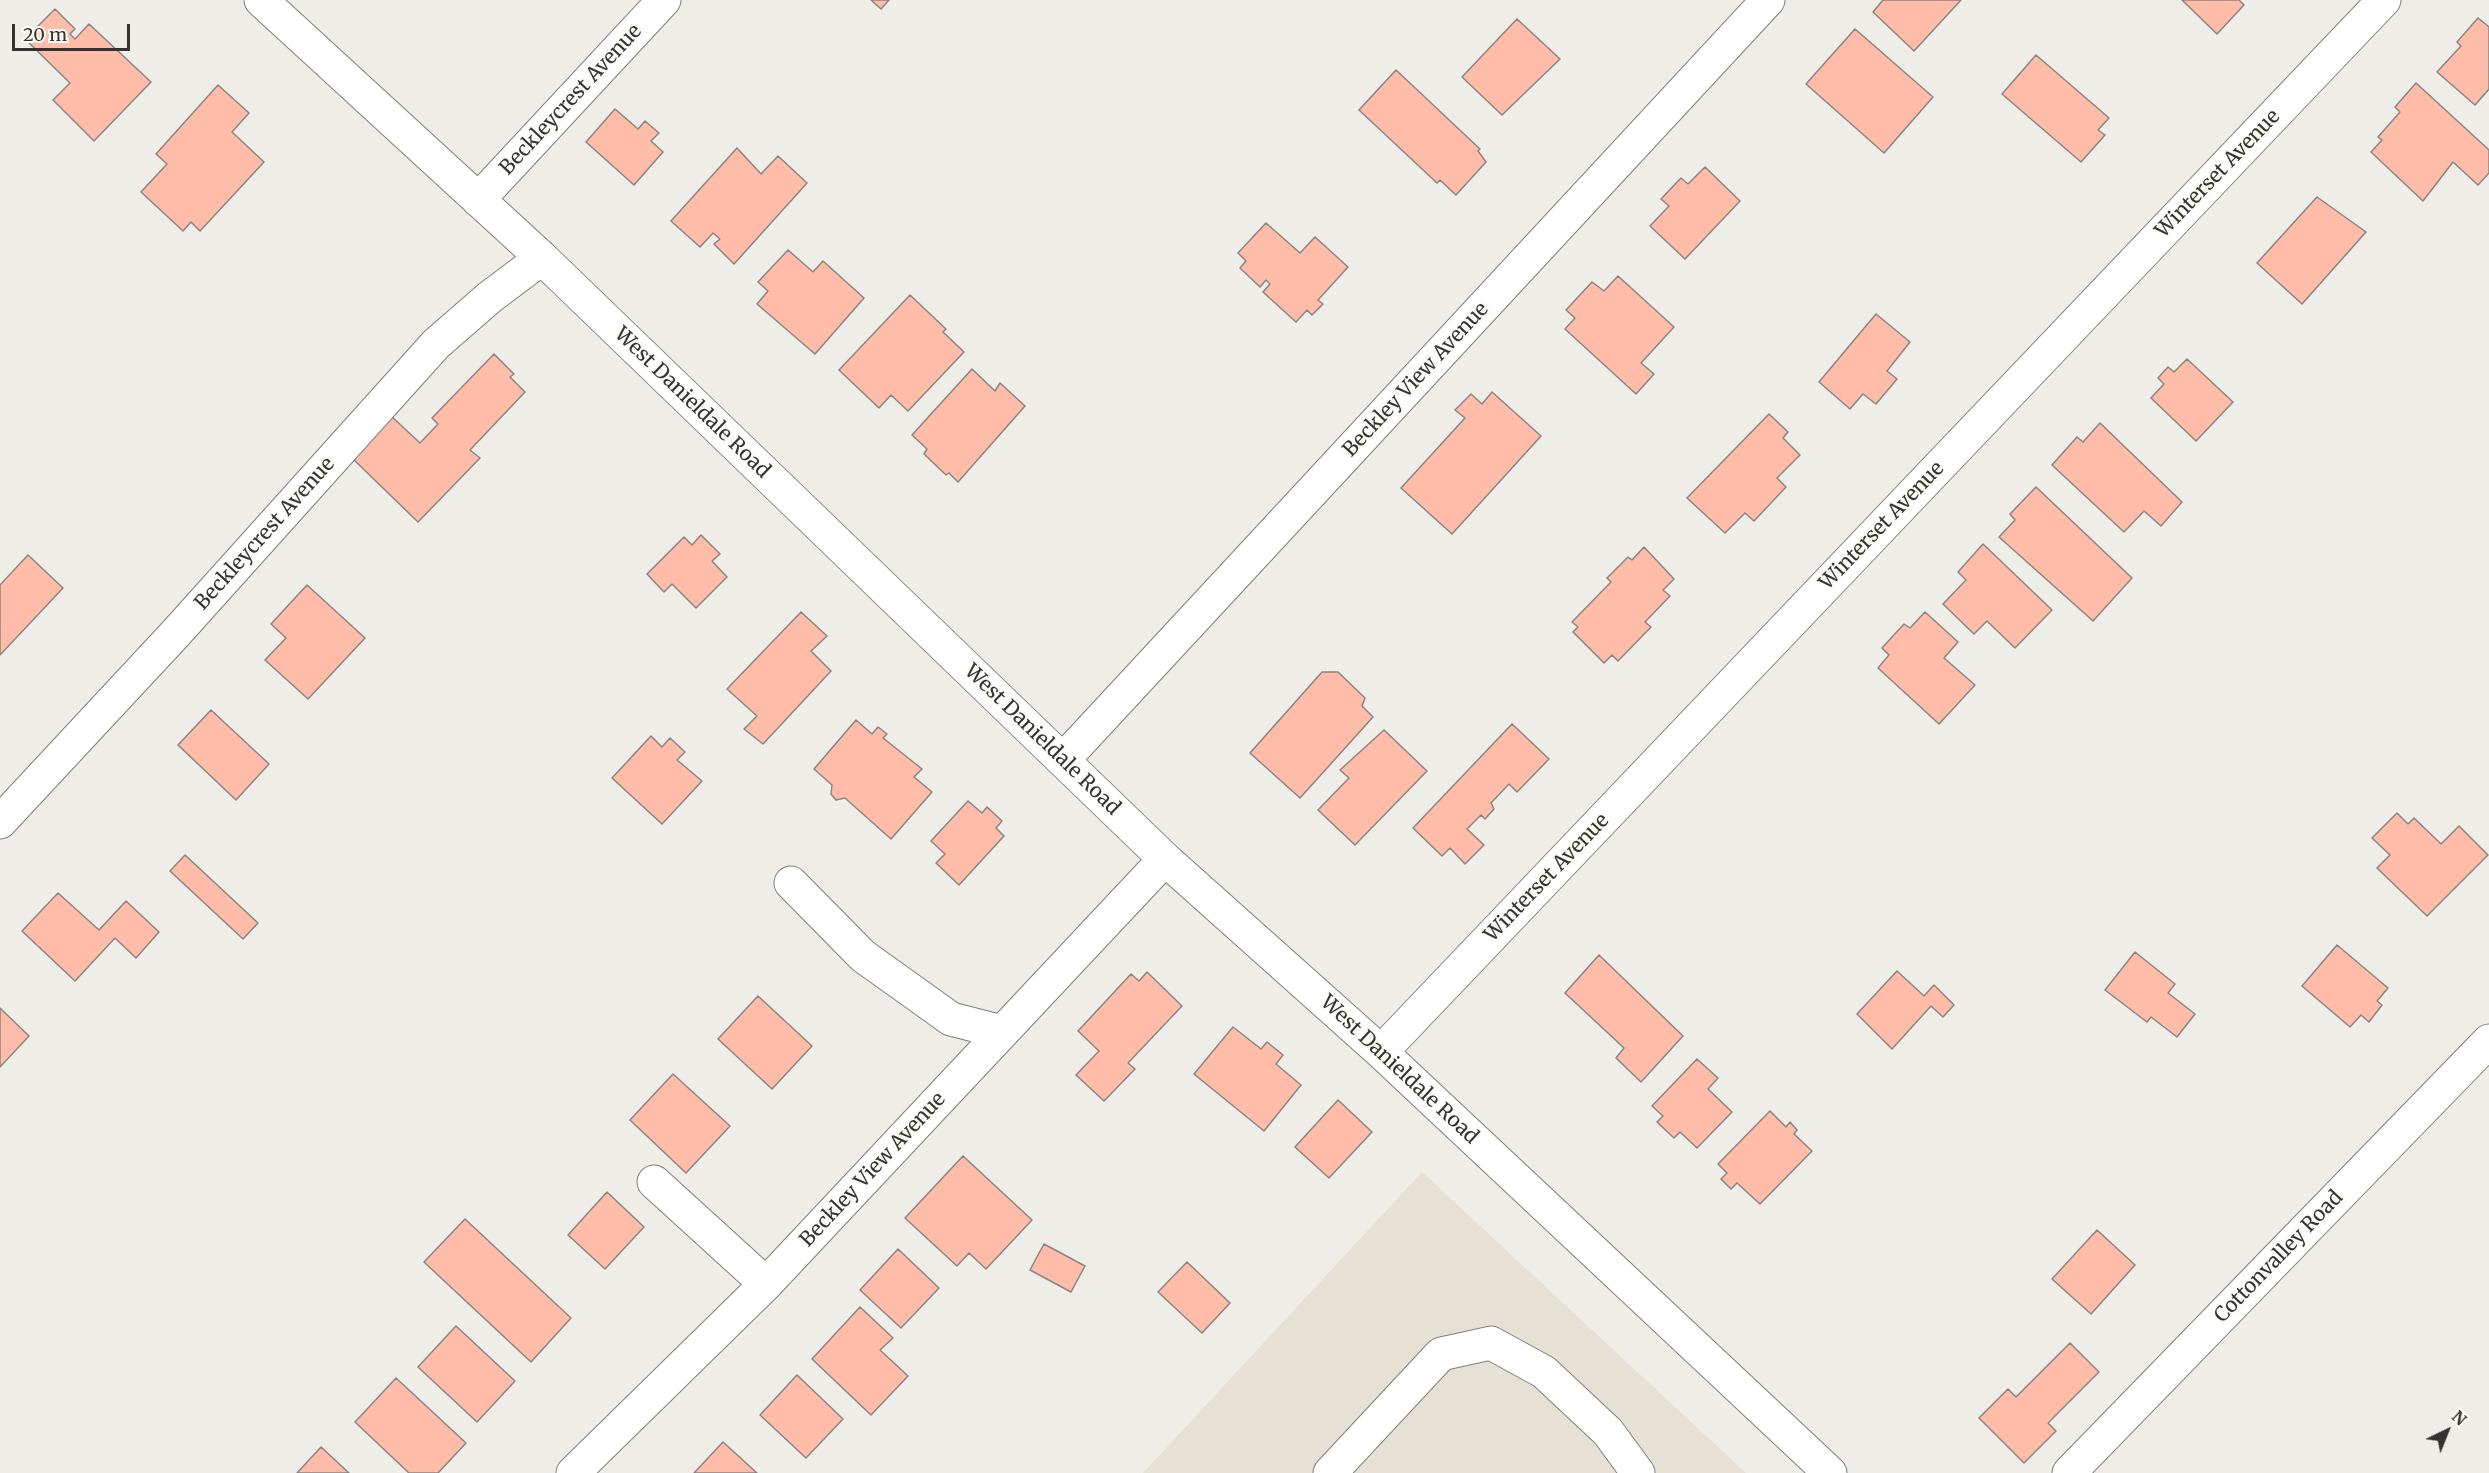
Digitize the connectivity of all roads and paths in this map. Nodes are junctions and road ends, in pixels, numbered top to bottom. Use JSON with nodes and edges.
{"nodes":[{"id":1,"x":261,"y":0,"type":"edge"},
{"id":2,"x":664,"y":0,"type":"edge"},
{"id":3,"x":1768,"y":0,"type":"edge"},
{"id":4,"x":2384,"y":0,"type":"edge"},
{"id":5,"x":478,"y":200,"type":"junction"},
{"id":6,"x":542,"y":258,"type":"junction"},
{"id":7,"x":1064,"y":760,"type":"junction"},
{"id":8,"x":0,"y":822,"type":"edge"},
{"id":9,"x":1165,"y":859,"type":"junction"},
{"id":10,"x":791,"y":883,"type":"dead end"},
{"id":11,"x":1002,"y":1032,"type":"junction"},
{"id":12,"x":2489,"y":1041,"type":"edge"},
{"id":13,"x":1381,"y":1052,"type":"junction"},
{"id":14,"x":654,"y":1182,"type":"dead end"},
{"id":15,"x":766,"y":1284,"type":"junction"},
{"id":16,"x":573,"y":1473,"type":"edge"},
{"id":17,"x":1330,"y":1473,"type":"edge"},
{"id":18,"x":1638,"y":1473,"type":"edge"},
{"id":19,"x":1830,"y":1473,"type":"edge"},
{"id":20,"x":2069,"y":1473,"type":"edge"}],
"edges":[{"from":1,"to":5,"type":"street","name":"West Danieldale Road"},
{"from":2,"to":5,"type":"street","name":"Beckleycrest Avenue"},
{"from":3,"to":7,"type":"street","name":"Beckley View Avenue"},
{"from":4,"to":13,"type":"street","name":"Winterset Avenue"},
{"from":5,"to":6,"type":"street","name":"West Danieldale Road"},
{"from":6,"to":7,"type":"street","name":"West Danieldale Road"},
{"from":6,"to":8,"type":"street","name":"Beckleycrest Avenue"},
{"from":7,"to":9,"type":"street","name":"West Danieldale Road"},
{"from":9,"to":11,"type":"street","name":"Beckley View Avenue"},
{"from":9,"to":13,"type":"street","name":"West Danieldale Road"},
{"from":10,"to":11,"type":"street"},
{"from":11,"to":15,"type":"street","name":"Beckley View Avenue"},
{"from":12,"to":20,"type":"street","name":"Cottonvalley Road"},
{"from":13,"to":19,"type":"street","name":"West Danieldale Road"},
{"from":14,"to":15,"type":"street"},
{"from":15,"to":16,"type":"street","name":"Beckley View Avenue"},
{"from":17,"to":18,"type":"street"}]}
